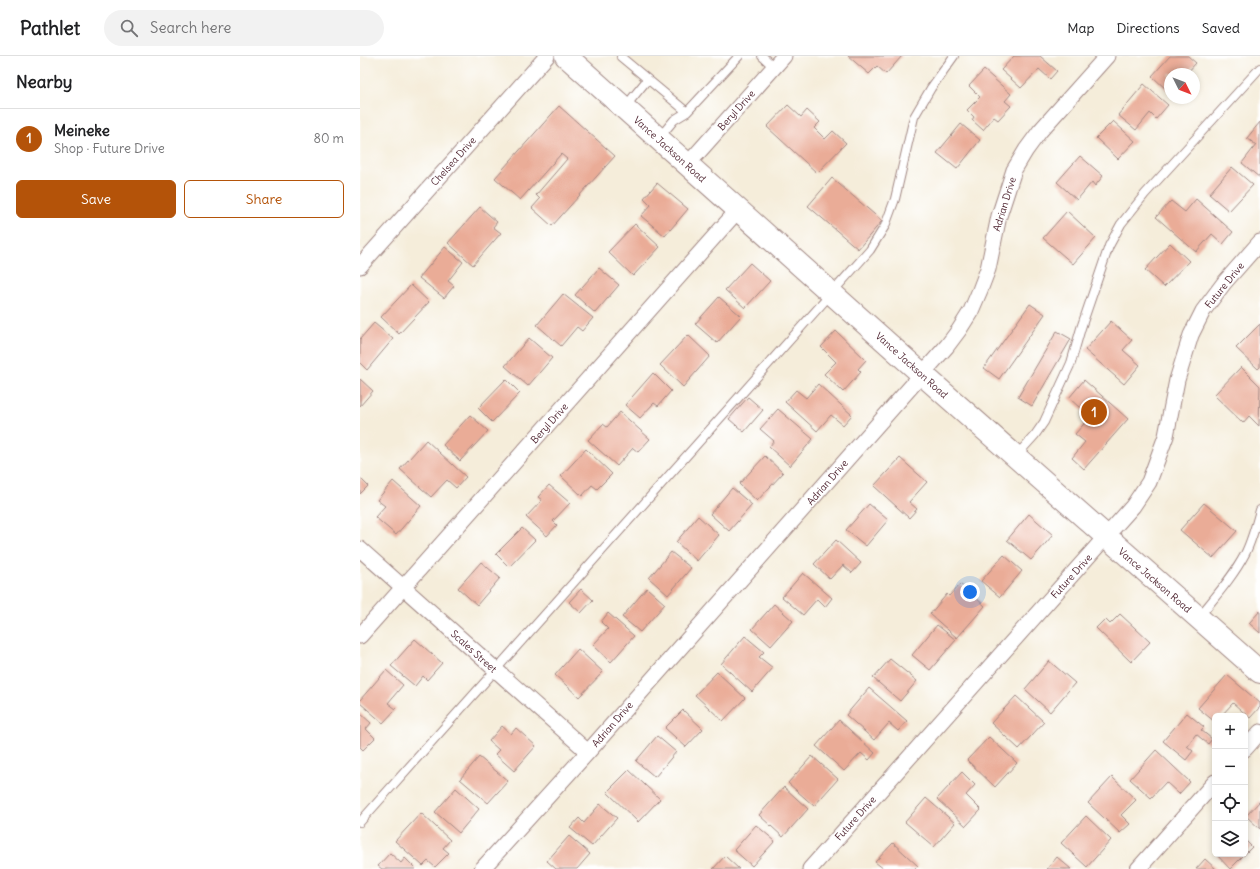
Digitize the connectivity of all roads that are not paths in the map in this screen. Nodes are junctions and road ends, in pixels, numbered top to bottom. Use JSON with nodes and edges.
{"nodes":[{"id":1,"x":547,"y":56,"type":"edge"},
{"id":2,"x":566,"y":56,"type":"edge"},
{"id":3,"x":739,"y":56,"type":"edge"},
{"id":4,"x":762,"y":56,"type":"edge"},
{"id":5,"x":784,"y":56,"type":"edge"},
{"id":6,"x":954,"y":56,"type":"edge"},
{"id":7,"x":1107,"y":56,"type":"edge"},
{"id":8,"x":621,"y":57,"type":"dead end"},
{"id":9,"x":774,"y":67,"type":"junction"},
{"id":10,"x":1260,"y":68,"type":"edge"},
{"id":11,"x":647,"y":80,"type":"junction"},
{"id":12,"x":624,"y":108,"type":"junction"},
{"id":13,"x":687,"y":112,"type":"junction"},
{"id":14,"x":659,"y":139,"type":"junction"},
{"id":15,"x":687,"y":165,"type":"junction"},
{"id":16,"x":738,"y":210,"type":"junction"},
{"id":17,"x":1260,"y":242,"type":"edge"},
{"id":18,"x":360,"y":266,"type":"edge"},
{"id":19,"x":832,"y":294,"type":"junction"},
{"id":20,"x":922,"y":374,"type":"junction"},
{"id":21,"x":1015,"y":456,"type":"junction"},
{"id":22,"x":1260,"y":510,"type":"edge"},
{"id":23,"x":1106,"y":537,"type":"junction"},
{"id":24,"x":360,"y":549,"type":"edge"},
{"id":25,"x":403,"y":588,"type":"junction"},
{"id":26,"x":1198,"y":618,"type":"junction"},
{"id":27,"x":360,"y":636,"type":"edge"},
{"id":28,"x":496,"y":670,"type":"junction"},
{"id":29,"x":1260,"y":672,"type":"edge"},
{"id":30,"x":1260,"y":732,"type":"edge"},
{"id":31,"x":1248,"y":746,"type":"edge"},
{"id":32,"x":588,"y":752,"type":"junction"},
{"id":33,"x":1212,"y":785,"type":"edge"},
{"id":34,"x":360,"y":822,"type":"edge"},
{"id":35,"x":482,"y":869,"type":"edge"},
{"id":36,"x":810,"y":869,"type":"edge"},
{"id":37,"x":1138,"y":869,"type":"edge"}],
"edges":[{"from":1,"to":18,"type":"street","name":"Chelsea Drive"},
{"from":2,"to":12,"type":"main road","name":"Vance Jackson Road"},
{"from":3,"to":13,"type":"lane"},
{"from":4,"to":9,"type":"lane"},
{"from":5,"to":9,"type":"street","name":"Beryl Drive"},
{"from":6,"to":19,"type":"lane"},
{"from":7,"to":20,"type":"street","name":"Adrian Drive"},
{"from":8,"to":11,"type":"lane"},
{"from":9,"to":15,"type":"street","name":"Beryl Drive"},
{"from":10,"to":21,"type":"lane"},
{"from":11,"to":12,"type":"lane"},
{"from":11,"to":13,"type":"lane"},
{"from":12,"to":14,"type":"main road","name":"Vance Jackson Road"},
{"from":13,"to":14,"type":"lane"},
{"from":14,"to":15,"type":"main road","name":"Vance Jackson Road"},
{"from":15,"to":16,"type":"main road","name":"Vance Jackson Road"},
{"from":16,"to":19,"type":"main road","name":"Vance Jackson Road"},
{"from":16,"to":25,"type":"street","name":"Beryl Drive"},
{"from":17,"to":23,"type":"street","name":"Future Drive"},
{"from":19,"to":20,"type":"main road","name":"Vance Jackson Road"},
{"from":19,"to":28,"type":"lane"},
{"from":20,"to":21,"type":"main road","name":"Vance Jackson Road"},
{"from":20,"to":32,"type":"street","name":"Adrian Drive"},
{"from":21,"to":23,"type":"main road","name":"Vance Jackson Road"},
{"from":22,"to":26,"type":"lane"},
{"from":23,"to":26,"type":"main road","name":"Vance Jackson Road"},
{"from":23,"to":36,"type":"street","name":"Future Drive"},
{"from":24,"to":25,"type":"street","name":"Scales Street"},
{"from":25,"to":27,"type":"street","name":"Beryl Drive"},
{"from":25,"to":28,"type":"street","name":"Scales Street"},
{"from":26,"to":29,"type":"main road","name":"Vance Jackson Road"},
{"from":28,"to":32,"type":"street","name":"Scales Street"},
{"from":28,"to":34,"type":"lane"},
{"from":30,"to":31,"type":"street"},
{"from":32,"to":35,"type":"street","name":"Adrian Drive"},
{"from":33,"to":37,"type":"street"}]}
